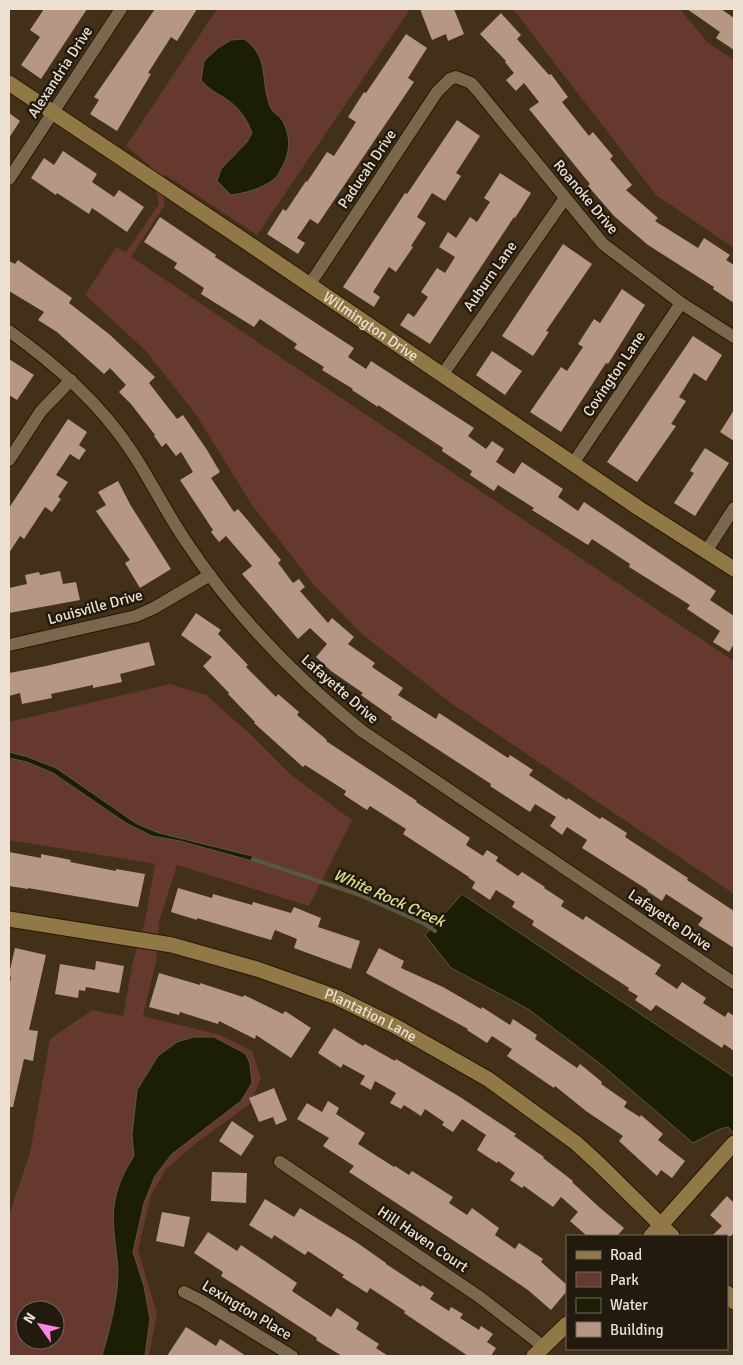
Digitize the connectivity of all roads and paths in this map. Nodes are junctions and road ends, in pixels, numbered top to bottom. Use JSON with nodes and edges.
{"nodes":[{"id":1,"x":121,"y":9,"type":"edge"},
{"id":2,"x":456,"y":77,"type":"joint"},
{"id":3,"x":9,"y":83,"type":"edge"},
{"id":4,"x":53,"y":113,"type":"junction"},
{"id":5,"x":9,"y":178,"type":"edge"},
{"id":6,"x":565,"y":198,"type":"junction"},
{"id":7,"x":310,"y":284,"type":"junction"},
{"id":8,"x":681,"y":303,"type":"junction"},
{"id":9,"x":9,"y":331,"type":"edge"},
{"id":10,"x":734,"y":337,"type":"edge"},
{"id":11,"x":443,"y":374,"type":"junction"},
{"id":12,"x":71,"y":380,"type":"junction"},
{"id":13,"x":9,"y":460,"type":"edge"},
{"id":14,"x":574,"y":462,"type":"junction"},
{"id":15,"x":734,"y":508,"type":"edge"},
{"id":16,"x":707,"y":550,"type":"junction"},
{"id":17,"x":734,"y":569,"type":"edge"},
{"id":18,"x":210,"y":574,"type":"junction"},
{"id":19,"x":9,"y":645,"type":"edge"},
{"id":20,"x":9,"y":918,"type":"edge"},
{"id":21,"x":734,"y":983,"type":"edge"},
{"id":22,"x":732,"y":1146,"type":"edge"},
{"id":23,"x":280,"y":1162,"type":"dead end"},
{"id":24,"x":661,"y":1233,"type":"edge"},
{"id":25,"x":184,"y":1292,"type":"dead end"},
{"id":26,"x":566,"y":1325,"type":"edge"},
{"id":27,"x":539,"y":1351,"type":"edge"},
{"id":28,"x":286,"y":1355,"type":"edge"}],
"edges":[{"from":1,"to":4,"type":"street","name":"Alexandria Drive"},
{"from":2,"to":6,"type":"street","name":"Roanoke Drive"},
{"from":2,"to":7,"type":"street","name":"Paducah Drive"},
{"from":3,"to":4,"type":"street","name":"Wilmington Drive"},
{"from":4,"to":5,"type":"street","name":"Alexandria Drive"},
{"from":4,"to":7,"type":"street","name":"Wilmington Drive"},
{"from":6,"to":8,"type":"street","name":"Roanoke Drive"},
{"from":6,"to":11,"type":"street","name":"Auburn Lane"},
{"from":7,"to":11,"type":"street","name":"Wilmington Drive"},
{"from":8,"to":10,"type":"street","name":"Roanoke Drive"},
{"from":8,"to":14,"type":"street","name":"Covington Lane"},
{"from":9,"to":12,"type":"street","name":"Lafayette Drive"},
{"from":11,"to":14,"type":"street","name":"Wilmington Drive"},
{"from":12,"to":13,"type":"street"},
{"from":12,"to":18,"type":"street","name":"Lafayette Drive"},
{"from":14,"to":16,"type":"street","name":"Wilmington Drive"},
{"from":15,"to":16,"type":"street"},
{"from":16,"to":17,"type":"street","name":"Wilmington Drive"},
{"from":18,"to":19,"type":"street","name":"Louisville Drive"},
{"from":18,"to":21,"type":"street","name":"Lafayette Drive"},
{"from":20,"to":24,"type":"street","name":"Plantation Lane"},
{"from":22,"to":24,"type":"street"},
{"from":23,"to":27,"type":"street","name":"Hill Haven Court"},
{"from":25,"to":28,"type":"street","name":"Lexington Place"},
{"from":26,"to":27,"type":"street"}]}
